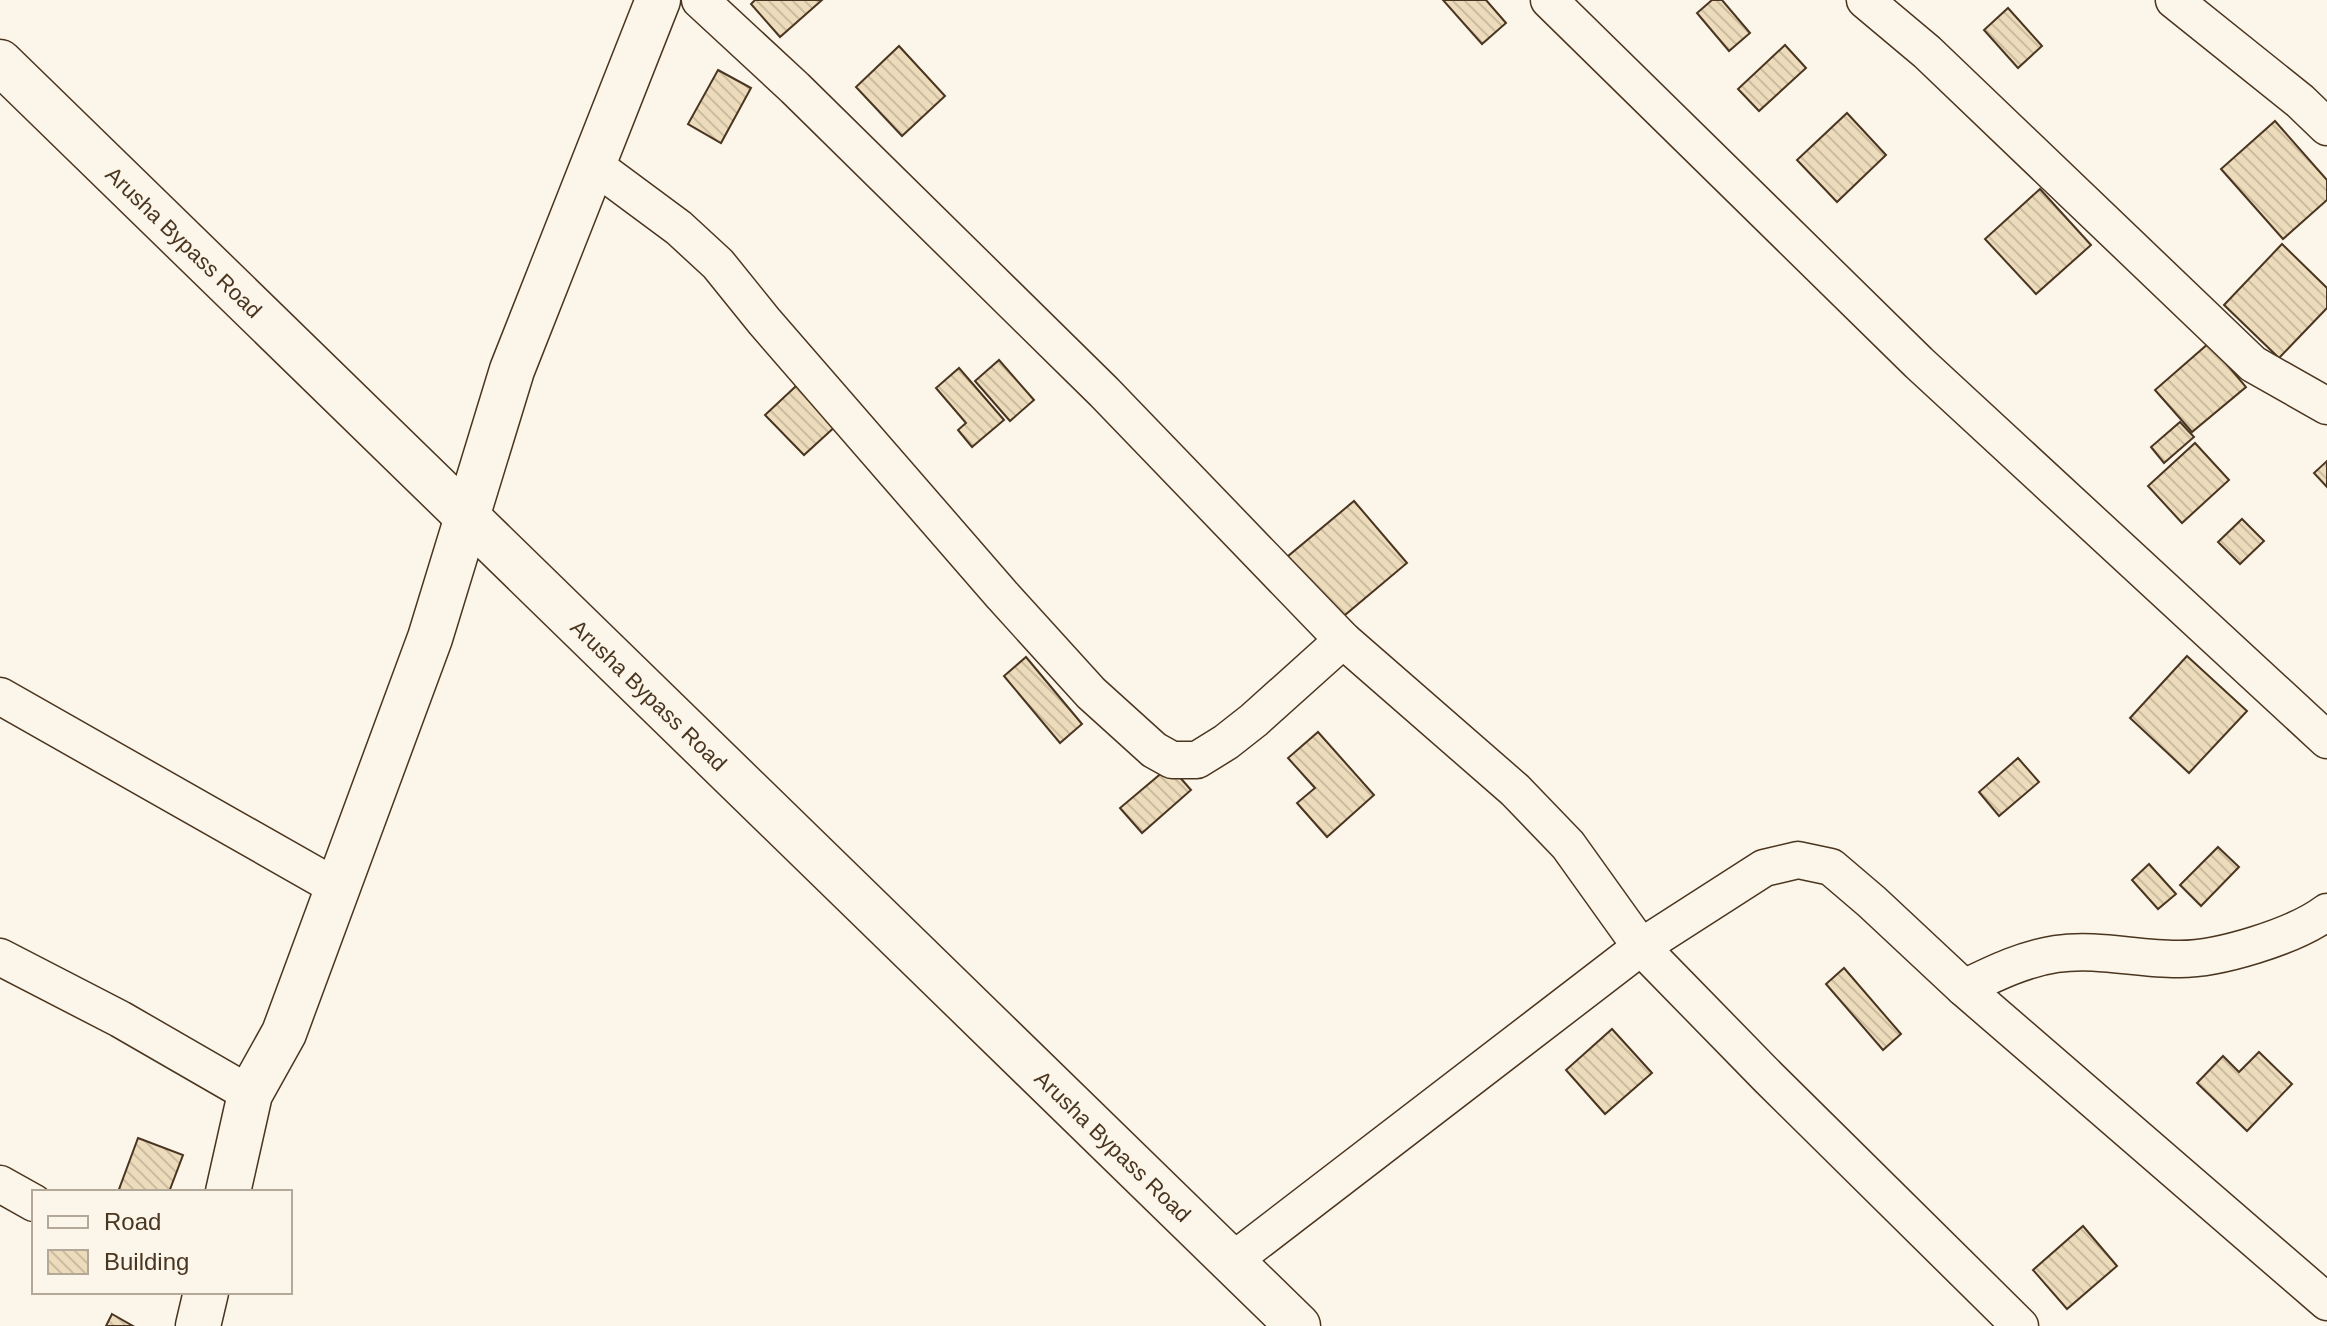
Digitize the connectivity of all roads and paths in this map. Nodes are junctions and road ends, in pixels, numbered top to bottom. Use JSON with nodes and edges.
{"nodes":[{"id":1,"x":658,"y":0,"type":"edge"},
{"id":2,"x":700,"y":0,"type":"edge"},
{"id":3,"x":1549,"y":0,"type":"edge"},
{"id":4,"x":1865,"y":0,"type":"edge"},
{"id":5,"x":2174,"y":0,"type":"edge"},
{"id":6,"x":0,"y":62,"type":"edge"},
{"id":7,"x":2327,"y":127,"type":"edge"},
{"id":8,"x":594,"y":165,"type":"junction"},
{"id":9,"x":2327,"y":406,"type":"edge"},
{"id":10,"x":467,"y":518,"type":"junction"},
{"id":11,"x":1343,"y":640,"type":"junction"},
{"id":12,"x":0,"y":696,"type":"edge"},
{"id":13,"x":2327,"y":740,"type":"edge"},
{"id":14,"x":338,"y":888,"type":"junction"},
{"id":15,"x":2327,"y":912,"type":"edge"},
{"id":16,"x":1641,"y":947,"type":"junction"},
{"id":17,"x":0,"y":957,"type":"edge"},
{"id":18,"x":1964,"y":988,"type":"junction"},
{"id":19,"x":250,"y":1094,"type":"junction"},
{"id":20,"x":0,"y":1184,"type":"edge"},
{"id":21,"x":228,"y":1190,"type":"edge"},
{"id":22,"x":32,"y":1202,"type":"edge"},
{"id":23,"x":1231,"y":1262,"type":"junction"},
{"id":24,"x":206,"y":1294,"type":"edge"},
{"id":25,"x":2327,"y":1302,"type":"edge"},
{"id":26,"x":198,"y":1326,"type":"edge"},
{"id":27,"x":1298,"y":1326,"type":"edge"},
{"id":28,"x":2020,"y":1326,"type":"edge"}],
"edges":[{"from":1,"to":8,"type":"main road"},
{"from":2,"to":11,"type":"street"},
{"from":3,"to":13,"type":"street"},
{"from":4,"to":9,"type":"street"},
{"from":5,"to":7,"type":"street"},
{"from":6,"to":10,"type":"main road","name":"Arusha Bypass Road"},
{"from":8,"to":10,"type":"main road"},
{"from":8,"to":11,"type":"street"},
{"from":10,"to":14,"type":"main road"},
{"from":10,"to":23,"type":"main road","name":"Arusha Bypass Road"},
{"from":11,"to":16,"type":"street"},
{"from":12,"to":14,"type":"street"},
{"from":14,"to":19,"type":"main road"},
{"from":15,"to":18,"type":"street"},
{"from":16,"to":18,"type":"street"},
{"from":16,"to":23,"type":"street"},
{"from":16,"to":28,"type":"street"},
{"from":17,"to":19,"type":"street"},
{"from":18,"to":25,"type":"street"},
{"from":19,"to":21,"type":"main road"},
{"from":20,"to":22,"type":"street"},
{"from":23,"to":27,"type":"main road","name":"Arusha Bypass Road"},
{"from":24,"to":26,"type":"main road"}]}
